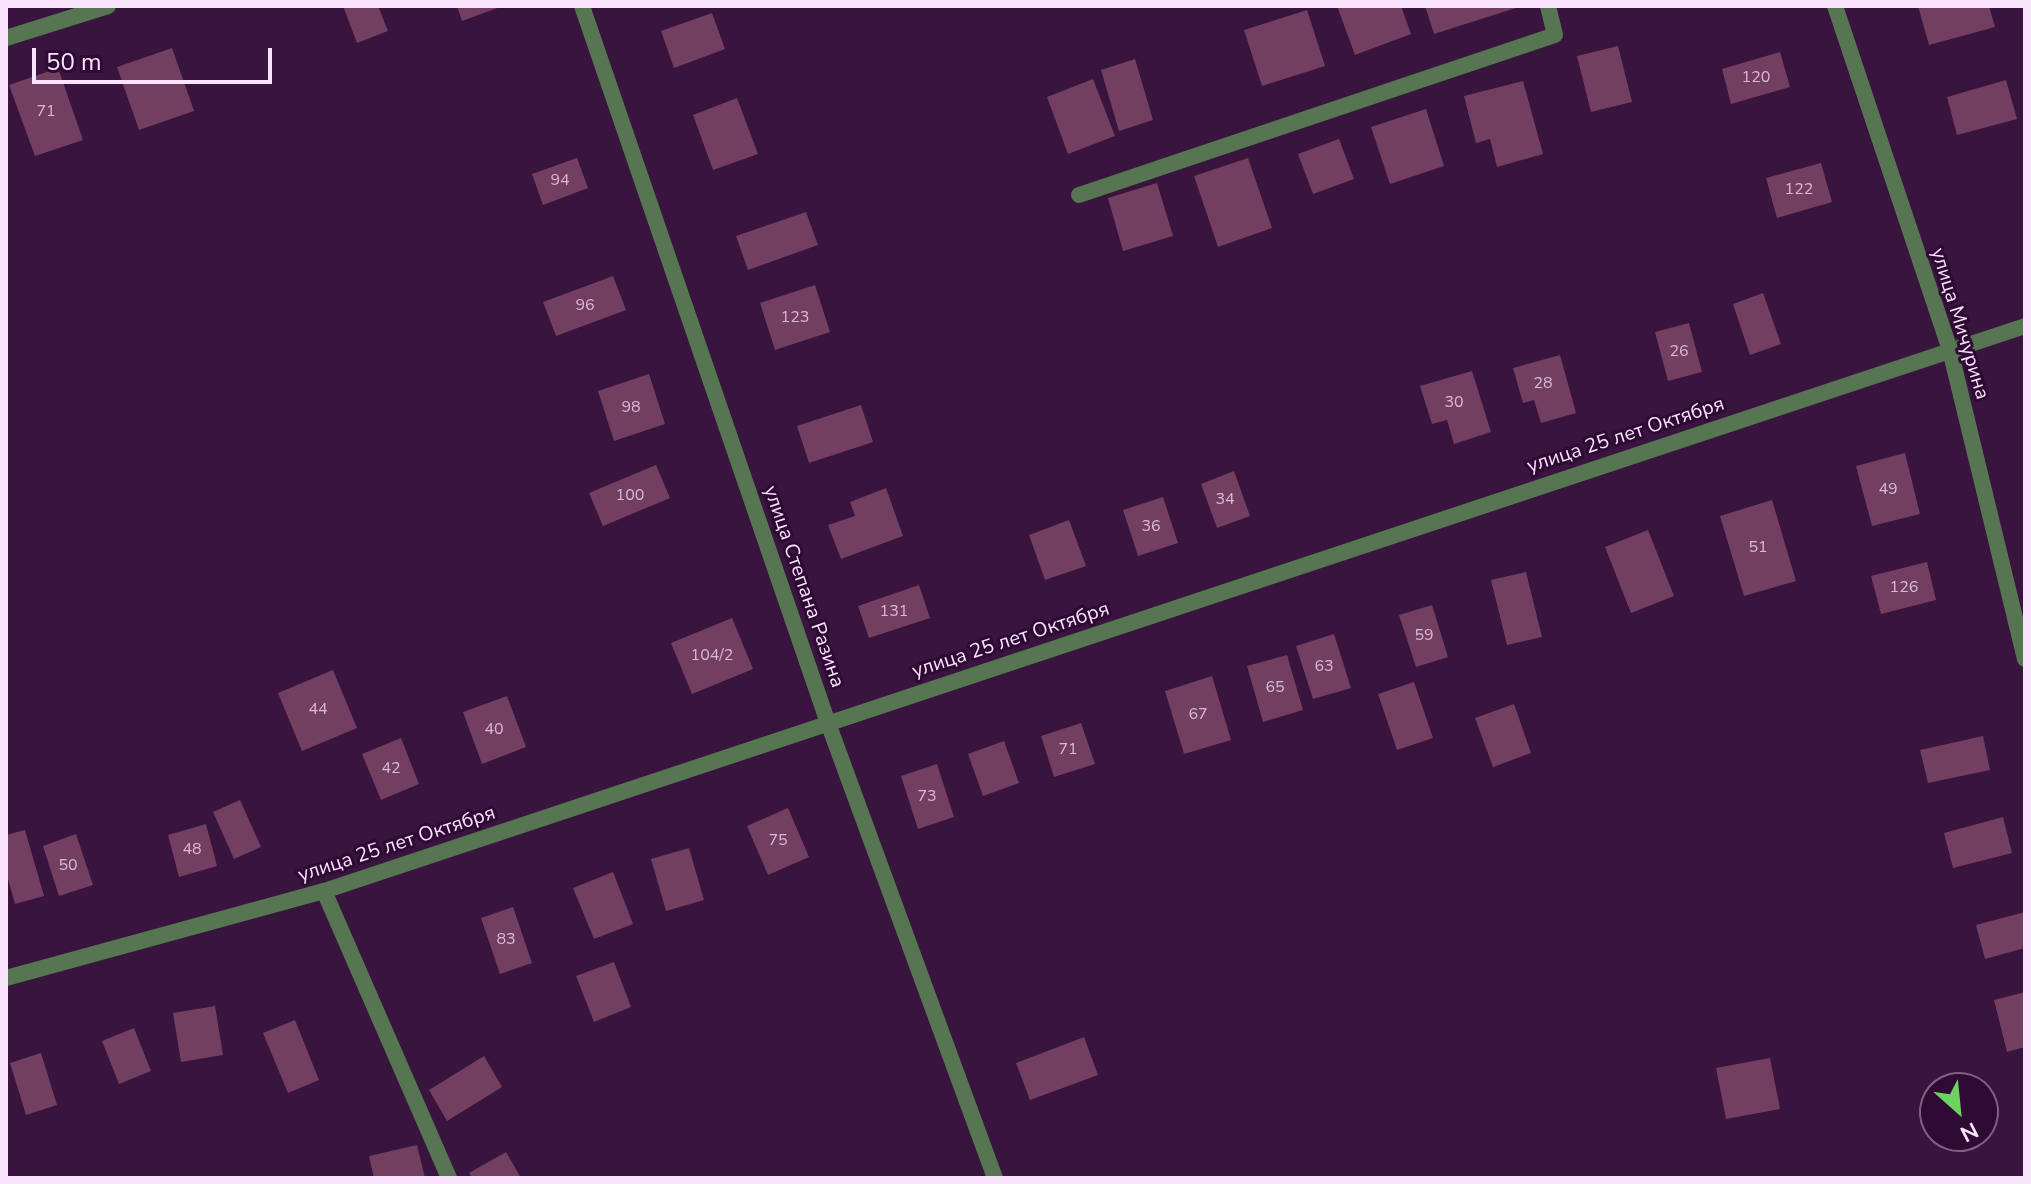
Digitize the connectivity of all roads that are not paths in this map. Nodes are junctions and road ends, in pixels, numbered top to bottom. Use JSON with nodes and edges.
{"nodes":[{"id":1,"x":108,"y":6,"type":"edge"},
{"id":2,"x":582,"y":6,"type":"edge"},
{"id":3,"x":1548,"y":6,"type":"edge"},
{"id":4,"x":1835,"y":6,"type":"edge"},
{"id":5,"x":6,"y":38,"type":"edge"},
{"id":6,"x":1079,"y":195,"type":"dead end"},
{"id":7,"x":2025,"y":326,"type":"edge"},
{"id":8,"x":1950,"y":350,"type":"junction"},
{"id":9,"x":2025,"y":659,"type":"edge"},
{"id":10,"x":828,"y":723,"type":"junction"},
{"id":11,"x":324,"y":891,"type":"junction"},
{"id":12,"x":6,"y":978,"type":"edge"},
{"id":13,"x":449,"y":1178,"type":"edge"},
{"id":14,"x":995,"y":1178,"type":"edge"}],
"edges":[{"from":1,"to":5,"type":"street"},
{"from":2,"to":10,"type":"street","name":"улица Степана Разина"},
{"from":3,"to":6,"type":"street"},
{"from":4,"to":8,"type":"street","name":"улица Мичурина"},
{"from":7,"to":8,"type":"street","name":"улица 25 лет Октября"},
{"from":8,"to":9,"type":"street","name":"улица Мичурина"},
{"from":8,"to":10,"type":"street","name":"улица 25 лет Октября"},
{"from":10,"to":11,"type":"street","name":"улица 25 лет Октября"},
{"from":10,"to":14,"type":"street","name":"улица Степана Разина"},
{"from":11,"to":12,"type":"street","name":"улица 25 лет Октября"},
{"from":11,"to":13,"type":"street"}]}
